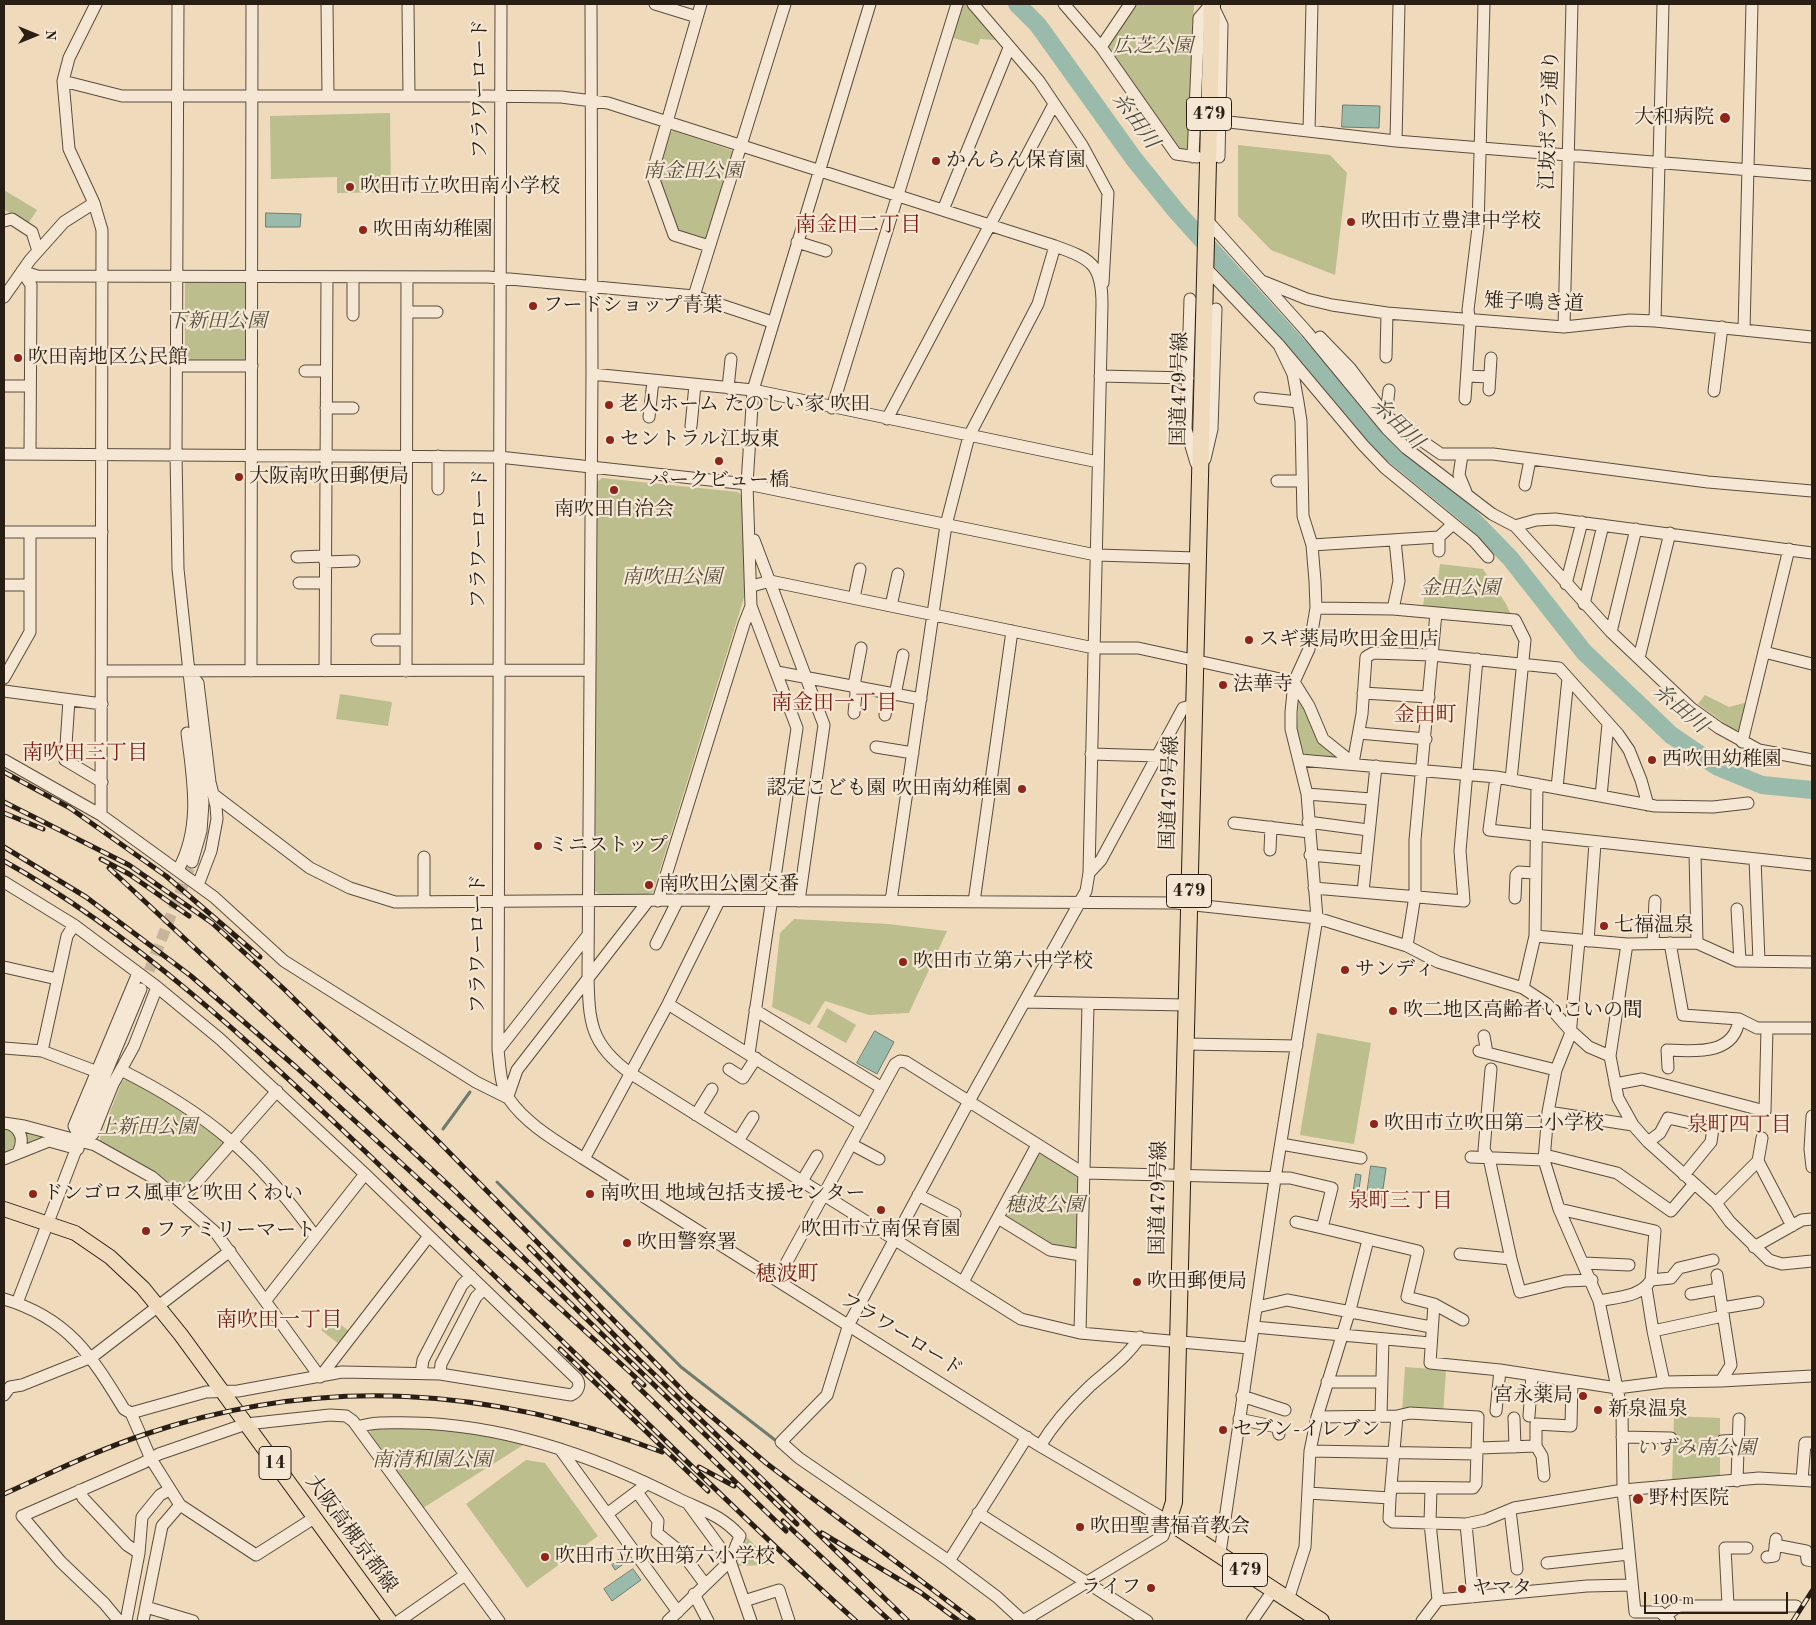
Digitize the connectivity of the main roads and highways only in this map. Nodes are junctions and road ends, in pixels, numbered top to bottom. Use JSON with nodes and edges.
{"nodes":[{"id":1,"x":1212,"y":4,"type":"edge"},
{"id":2,"x":4,"y":1209,"type":"edge"},
{"id":3,"x":390,"y":1621,"type":"edge"},
{"id":4,"x":1320,"y":1621,"type":"edge"}],
"edges":[{"from":1,"to":4,"type":"highway","name":"国道479号線","number":"479"},
{"from":2,"to":3,"type":"main road","name":"大阪高槻京都線","number":"14"}]}
